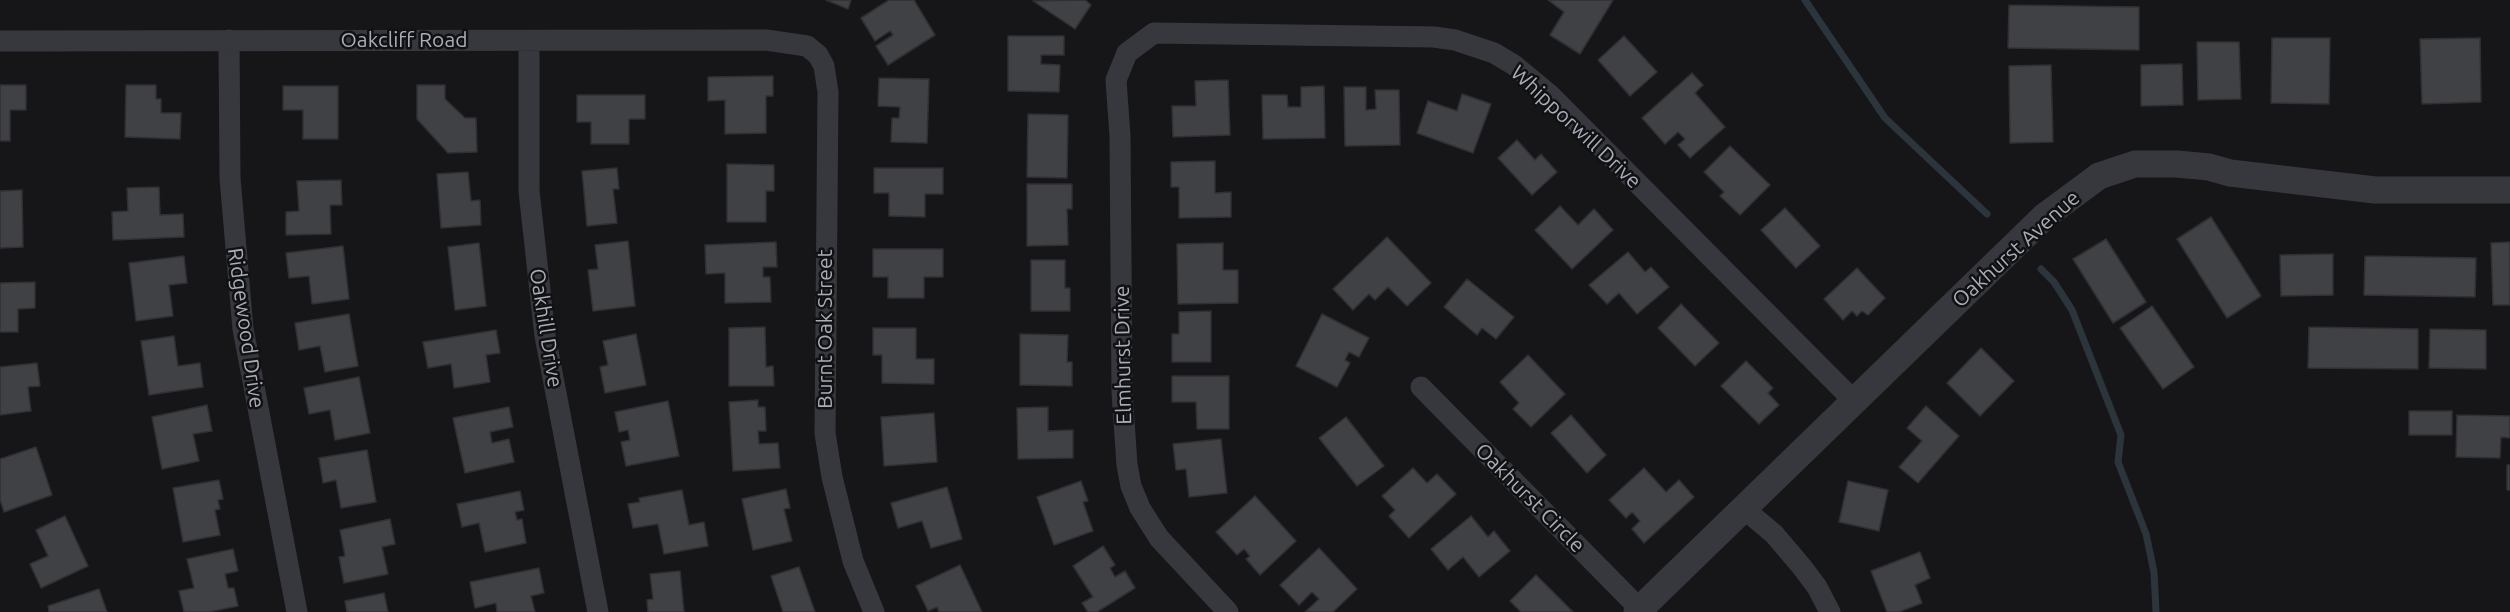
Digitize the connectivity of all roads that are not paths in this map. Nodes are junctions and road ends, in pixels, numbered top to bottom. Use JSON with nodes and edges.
{"nodes":[{"id":1,"x":229,"y":40,"type":"junction"},
{"id":2,"x":0,"y":41,"type":"edge"},
{"id":3,"x":529,"y":41,"type":"junction"},
{"id":4,"x":807,"y":46,"type":"joint"},
{"id":5,"x":1121,"y":64,"type":"joint"},
{"id":6,"x":2510,"y":190,"type":"edge"},
{"id":7,"x":1421,"y":387,"type":"dead end"},
{"id":8,"x":1855,"y":402,"type":"junction"},
{"id":9,"x":1743,"y":508,"type":"junction"},
{"id":10,"x":1638,"y":610,"type":"edge"},
{"id":11,"x":297,"y":612,"type":"edge"},
{"id":12,"x":598,"y":612,"type":"edge"},
{"id":13,"x":874,"y":612,"type":"edge"},
{"id":14,"x":1228,"y":612,"type":"edge"},
{"id":15,"x":1830,"y":612,"type":"edge"}],
"edges":[{"from":1,"to":2,"type":"street","name":"Oakcliff Road"},
{"from":1,"to":3,"type":"street","name":"Oakcliff Road"},
{"from":1,"to":11,"type":"street","name":"Ridgewood Drive"},
{"from":3,"to":4,"type":"street","name":"Oakcliff Road"},
{"from":3,"to":12,"type":"street","name":"Oakhill Drive"},
{"from":4,"to":13,"type":"street","name":"Burnt Oak Street"},
{"from":5,"to":8,"type":"street","name":"Whipporwill Drive"},
{"from":5,"to":14,"type":"street","name":"Elmhurst Drive"},
{"from":6,"to":8,"type":"street","name":"Oakhurst Avenue"},
{"from":7,"to":10,"type":"street","name":"Oakhurst Circle"},
{"from":8,"to":9,"type":"street","name":"Oakhurst Avenue"},
{"from":9,"to":10,"type":"street","name":"Oakhurst Avenue"},
{"from":9,"to":15,"type":"street"}]}
